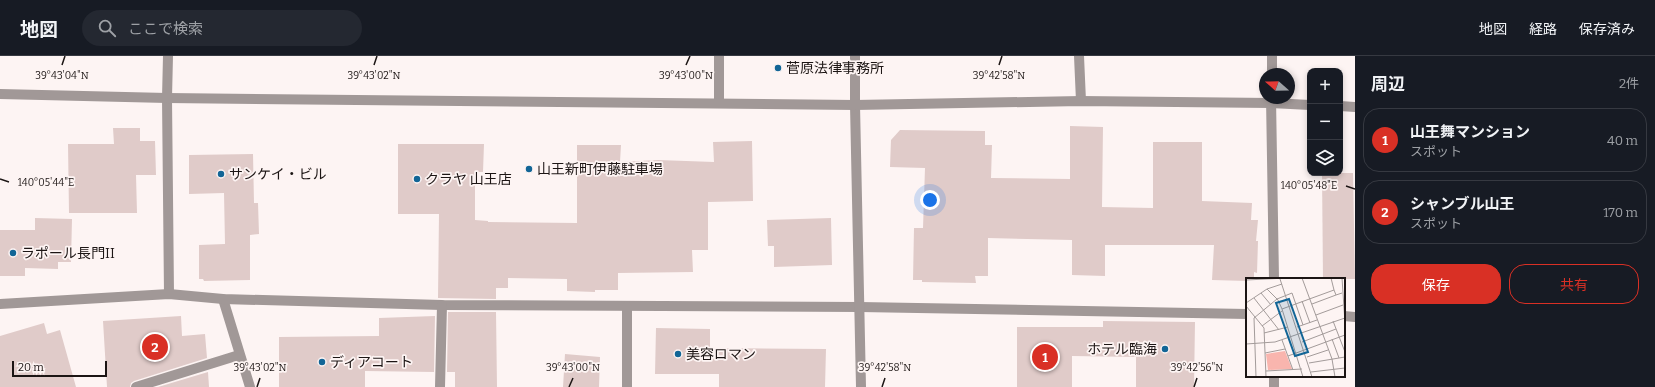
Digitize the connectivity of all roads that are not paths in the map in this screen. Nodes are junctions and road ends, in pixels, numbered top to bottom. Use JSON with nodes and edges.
{"nodes":[{"id":1,"x":168,"y":56,"type":"edge"},
{"id":2,"x":719,"y":56,"type":"edge"},
{"id":3,"x":855,"y":56,"type":"edge"},
{"id":4,"x":1080,"y":56,"type":"edge"},
{"id":5,"x":1272,"y":56,"type":"edge"},
{"id":6,"x":1272,"y":68,"type":"edge"},
{"id":7,"x":0,"y":94,"type":"edge"},
{"id":8,"x":167,"y":98,"type":"junction"},
{"id":9,"x":1259,"y":100,"type":"edge"},
{"id":10,"x":1081,"y":102,"type":"junction"},
{"id":11,"x":719,"y":103,"type":"junction"},
{"id":12,"x":1295,"y":103,"type":"edge"},
{"id":13,"x":1271,"y":104,"type":"edge"},
{"id":14,"x":854,"y":105,"type":"junction"},
{"id":15,"x":1307,"y":105,"type":"edge"},
{"id":16,"x":1343,"y":106,"type":"edge"},
{"id":17,"x":1355,"y":107,"type":"edge"},
{"id":18,"x":1274,"y":278,"type":"edge"},
{"id":19,"x":170,"y":294,"type":"junction"},
{"id":20,"x":223,"y":299,"type":"junction"},
{"id":21,"x":0,"y":304,"type":"edge"},
{"id":22,"x":442,"y":305,"type":"junction"},
{"id":23,"x":627,"y":307,"type":"junction"},
{"id":24,"x":860,"y":307,"type":"junction"},
{"id":25,"x":1246,"y":314,"type":"edge"},
{"id":26,"x":1345,"y":316,"type":"edge"},
{"id":27,"x":1355,"y":317,"type":"edge"},
{"id":28,"x":239,"y":355,"type":"junction"},
{"id":29,"x":136,"y":387,"type":"edge"},
{"id":30,"x":250,"y":387,"type":"edge"},
{"id":31,"x":440,"y":387,"type":"edge"},
{"id":32,"x":627,"y":387,"type":"edge"},
{"id":33,"x":861,"y":387,"type":"edge"}],
"edges":[{"from":1,"to":8,"type":"street"},
{"from":2,"to":11,"type":"street"},
{"from":3,"to":14,"type":"street"},
{"from":4,"to":10,"type":"street"},
{"from":5,"to":6,"type":"street"},
{"from":7,"to":8,"type":"street"},
{"from":8,"to":11,"type":"street"},
{"from":8,"to":19,"type":"street"},
{"from":9,"to":10,"type":"street"},
{"from":10,"to":14,"type":"street"},
{"from":11,"to":14,"type":"street"},
{"from":12,"to":15,"type":"street"},
{"from":13,"to":18,"type":"street"},
{"from":14,"to":24,"type":"street"},
{"from":16,"to":17,"type":"street"},
{"from":19,"to":20,"type":"street"},
{"from":19,"to":21,"type":"street"},
{"from":20,"to":22,"type":"street"},
{"from":20,"to":28,"type":"street"},
{"from":22,"to":23,"type":"street"},
{"from":22,"to":31,"type":"street"},
{"from":23,"to":24,"type":"street"},
{"from":23,"to":32,"type":"street"},
{"from":24,"to":25,"type":"street"},
{"from":24,"to":33,"type":"street"},
{"from":26,"to":27,"type":"street"},
{"from":28,"to":29,"type":"street"},
{"from":28,"to":30,"type":"street"}]}
